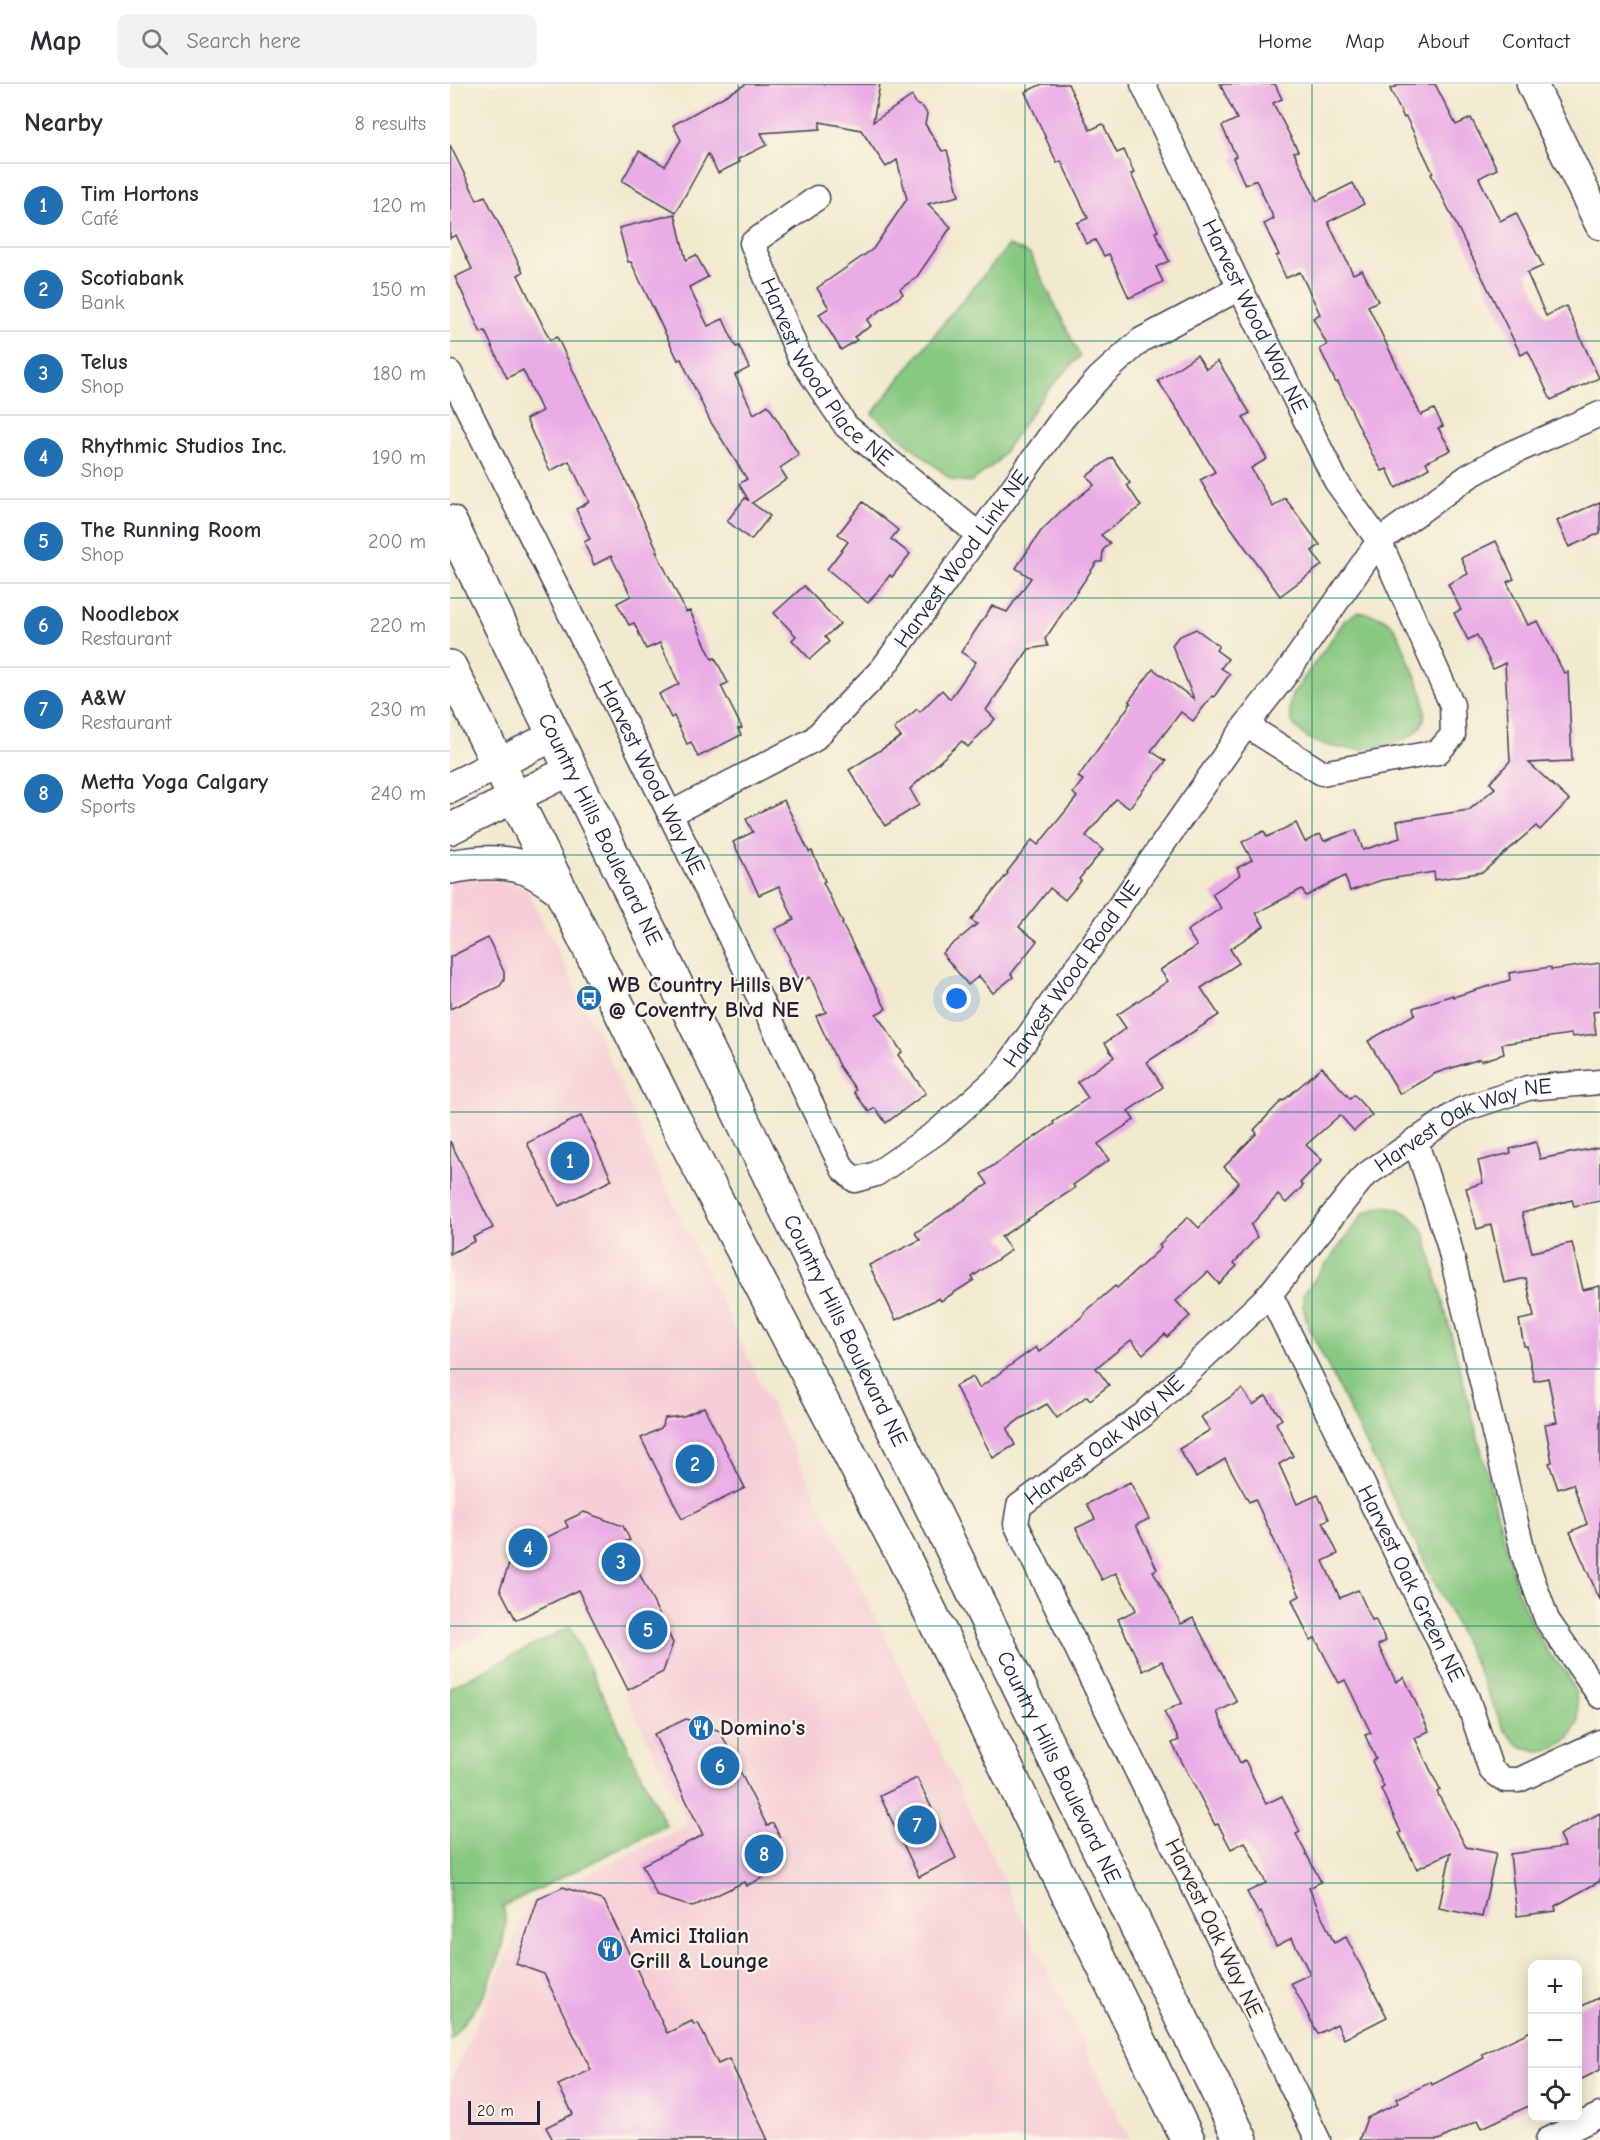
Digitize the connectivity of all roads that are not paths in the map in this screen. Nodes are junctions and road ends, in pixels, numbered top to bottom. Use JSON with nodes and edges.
{"nodes":[{"id":1,"x":1143,"y":84,"type":"edge"},
{"id":2,"x":1532,"y":84,"type":"edge"},
{"id":3,"x":817,"y":198,"type":"dead end"},
{"id":4,"x":1600,"y":224,"type":"edge"},
{"id":5,"x":1240,"y":288,"type":"junction"},
{"id":6,"x":450,"y":373,"type":"edge"},
{"id":7,"x":1600,"y":414,"type":"edge"},
{"id":8,"x":450,"y":522,"type":"edge"},
{"id":9,"x":979,"y":535,"type":"junction"},
{"id":10,"x":1379,"y":541,"type":"junction"},
{"id":11,"x":450,"y":667,"type":"edge"},
{"id":12,"x":1246,"y":725,"type":"junction"},
{"id":13,"x":555,"y":735,"type":"junction"},
{"id":14,"x":500,"y":765,"type":"junction"},
{"id":15,"x":571,"y":770,"type":"junction"},
{"id":16,"x":450,"y":788,"type":"edge"},
{"id":17,"x":515,"y":796,"type":"junction"},
{"id":18,"x":670,"y":814,"type":"junction"},
{"id":19,"x":450,"y":829,"type":"edge"},
{"id":20,"x":450,"y":867,"type":"edge"},
{"id":21,"x":559,"y":888,"type":"junction"},
{"id":22,"x":1600,"y":1082,"type":"edge"},
{"id":23,"x":1415,"y":1140,"type":"junction"},
{"id":24,"x":855,"y":1180,"type":"joint"},
{"id":25,"x":1270,"y":1294,"type":"junction"},
{"id":26,"x":1600,"y":1696,"type":"edge"},
{"id":27,"x":1600,"y":1742,"type":"edge"},
{"id":28,"x":1600,"y":2115,"type":"edge"},
{"id":29,"x":1188,"y":2140,"type":"edge"},
{"id":30,"x":1241,"y":2140,"type":"edge"},
{"id":31,"x":1318,"y":2140,"type":"edge"},
{"id":32,"x":1548,"y":2140,"type":"edge"}],
"edges":[{"from":1,"to":5,"type":"street","name":"Harvest Wood Way NE"},
{"from":2,"to":4,"type":"street"},
{"from":3,"to":9,"type":"street","name":"Harvest Wood Place NE"},
{"from":5,"to":9,"type":"street","name":"Harvest Wood Link NE"},
{"from":5,"to":10,"type":"street","name":"Harvest Wood Way NE"},
{"from":6,"to":18,"type":"street","name":"Harvest Wood Way NE"},
{"from":7,"to":10,"type":"street","name":"Harvest Wood Road NE"},
{"from":8,"to":13,"type":"main road","name":"Country Hills Boulevard NE"},
{"from":9,"to":18,"type":"street","name":"Harvest Wood Link NE"},
{"from":10,"to":12,"type":"street","name":"Harvest Wood Road NE"},
{"from":10,"to":12,"type":"street"},
{"from":11,"to":14,"type":"main road"},
{"from":12,"to":24,"type":"street","name":"Harvest Wood Road NE"},
{"from":13,"to":14,"type":"street"},
{"from":13,"to":15,"type":"main road","name":"Country Hills Boulevard NE"},
{"from":14,"to":16,"type":"street"},
{"from":14,"to":17,"type":"main road"},
{"from":15,"to":17,"type":"street"},
{"from":15,"to":30,"type":"main road","name":"Country Hills Boulevard NE"},
{"from":17,"to":19,"type":"street"},
{"from":17,"to":21,"type":"main road"},
{"from":18,"to":24,"type":"street","name":"Harvest Wood Way NE"},
{"from":20,"to":21,"type":"main road"},
{"from":21,"to":29,"type":"main road"},
{"from":22,"to":23,"type":"street","name":"Harvest Oak Way NE"},
{"from":23,"to":25,"type":"street","name":"Harvest Oak Way NE"},
{"from":23,"to":26,"type":"street"},
{"from":25,"to":27,"type":"street","name":"Harvest Oak Green NE"},
{"from":25,"to":31,"type":"street","name":"Harvest Oak Way NE"},
{"from":28,"to":32,"type":"street"}]}
